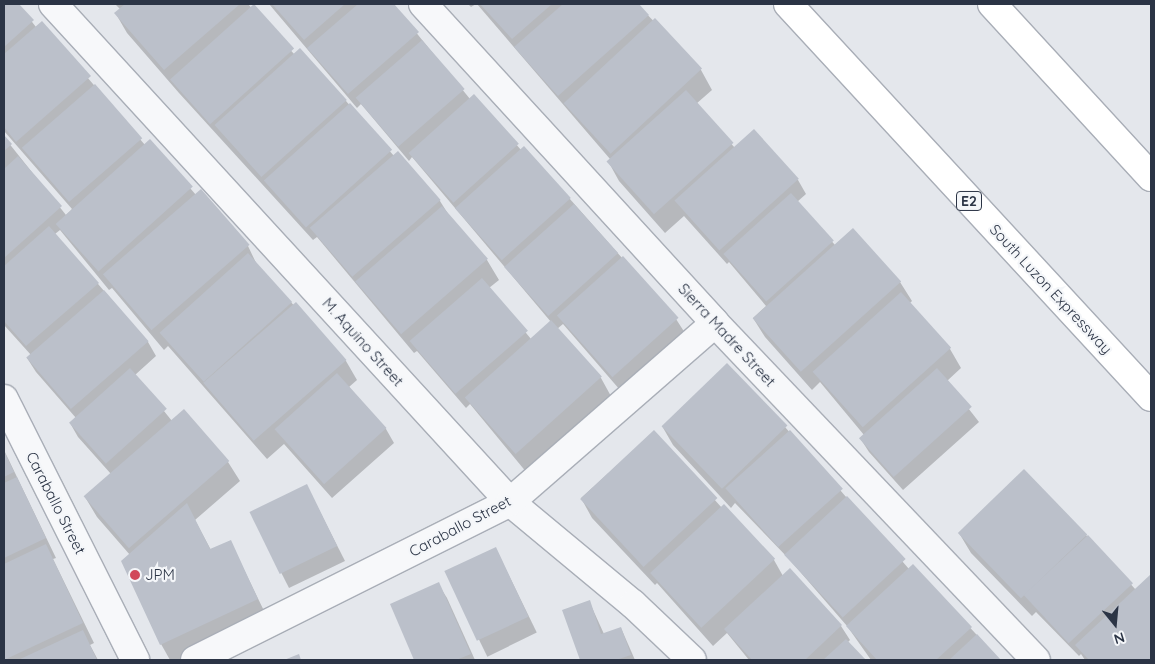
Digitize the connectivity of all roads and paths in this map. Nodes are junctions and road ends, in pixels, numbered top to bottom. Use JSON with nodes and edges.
{"nodes":[{"id":1,"x":54,"y":4,"type":"edge"},
{"id":2,"x":423,"y":4,"type":"edge"},
{"id":3,"x":788,"y":4,"type":"edge"},
{"id":4,"x":992,"y":4,"type":"edge"},
{"id":5,"x":1151,"y":177,"type":"edge"},
{"id":6,"x":715,"y":323,"type":"junction"},
{"id":7,"x":1151,"y":397,"type":"edge"},
{"id":8,"x":4,"y":399,"type":"edge"},
{"id":9,"x":510,"y":502,"type":"junction"},
{"id":10,"x":135,"y":660,"type":"edge"},
{"id":11,"x":195,"y":660,"type":"edge"},
{"id":12,"x":692,"y":660,"type":"edge"},
{"id":13,"x":1036,"y":660,"type":"edge"}],
"edges":[{"from":1,"to":9,"type":"street","name":"M. Aquino Street"},
{"from":2,"to":6,"type":"street","name":"Sierra Madre Street"},
{"from":3,"to":7,"type":"highway","name":"South Luzon Expressway","number":"E2"},
{"from":4,"to":5,"type":"highway"},
{"from":6,"to":9,"type":"street","name":"Caraballo Street"},
{"from":6,"to":13,"type":"street","name":"Sierra Madre Street"},
{"from":8,"to":10,"type":"street","name":"Caraballo Street"},
{"from":9,"to":11,"type":"street","name":"Caraballo Street"},
{"from":9,"to":12,"type":"street","name":"M. Aquino Street"}]}
